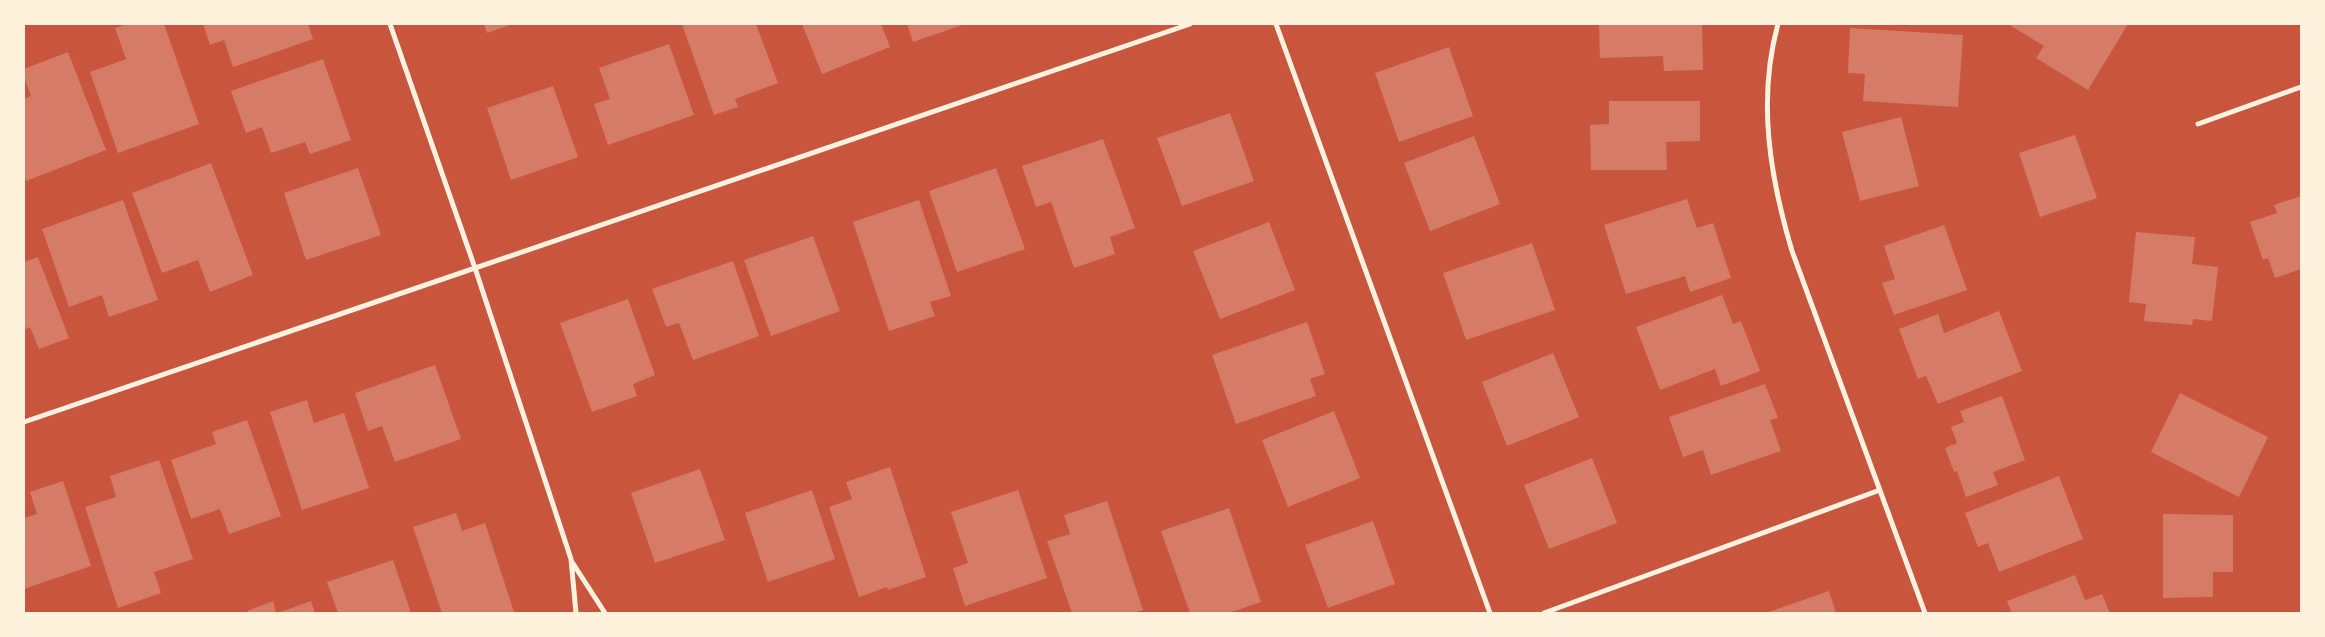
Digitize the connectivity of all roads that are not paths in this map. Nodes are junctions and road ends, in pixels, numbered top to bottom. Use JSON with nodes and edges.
{"nodes":[{"id":1,"x":390,"y":24,"type":"edge"},
{"id":2,"x":1190,"y":24,"type":"edge"},
{"id":3,"x":1276,"y":24,"type":"edge"},
{"id":4,"x":1778,"y":24,"type":"edge"},
{"id":5,"x":2301,"y":87,"type":"edge"},
{"id":6,"x":2198,"y":124,"type":"dead end"},
{"id":7,"x":475,"y":268,"type":"junction"},
{"id":8,"x":24,"y":422,"type":"edge"},
{"id":9,"x":1880,"y":490,"type":"junction"},
{"id":10,"x":571,"y":559,"type":"junction"},
{"id":11,"x":576,"y":613,"type":"edge"},
{"id":12,"x":606,"y":613,"type":"edge"},
{"id":13,"x":1490,"y":613,"type":"edge"},
{"id":14,"x":1544,"y":613,"type":"edge"},
{"id":15,"x":1925,"y":613,"type":"edge"}],
"edges":[{"from":1,"to":7,"type":"street"},
{"from":2,"to":7,"type":"street"},
{"from":3,"to":13,"type":"street"},
{"from":4,"to":9,"type":"street"},
{"from":5,"to":6,"type":"street"},
{"from":7,"to":8,"type":"street"},
{"from":7,"to":10,"type":"street"},
{"from":9,"to":14,"type":"street"},
{"from":9,"to":15,"type":"street"},
{"from":10,"to":11,"type":"street"},
{"from":10,"to":12,"type":"street"}]}
